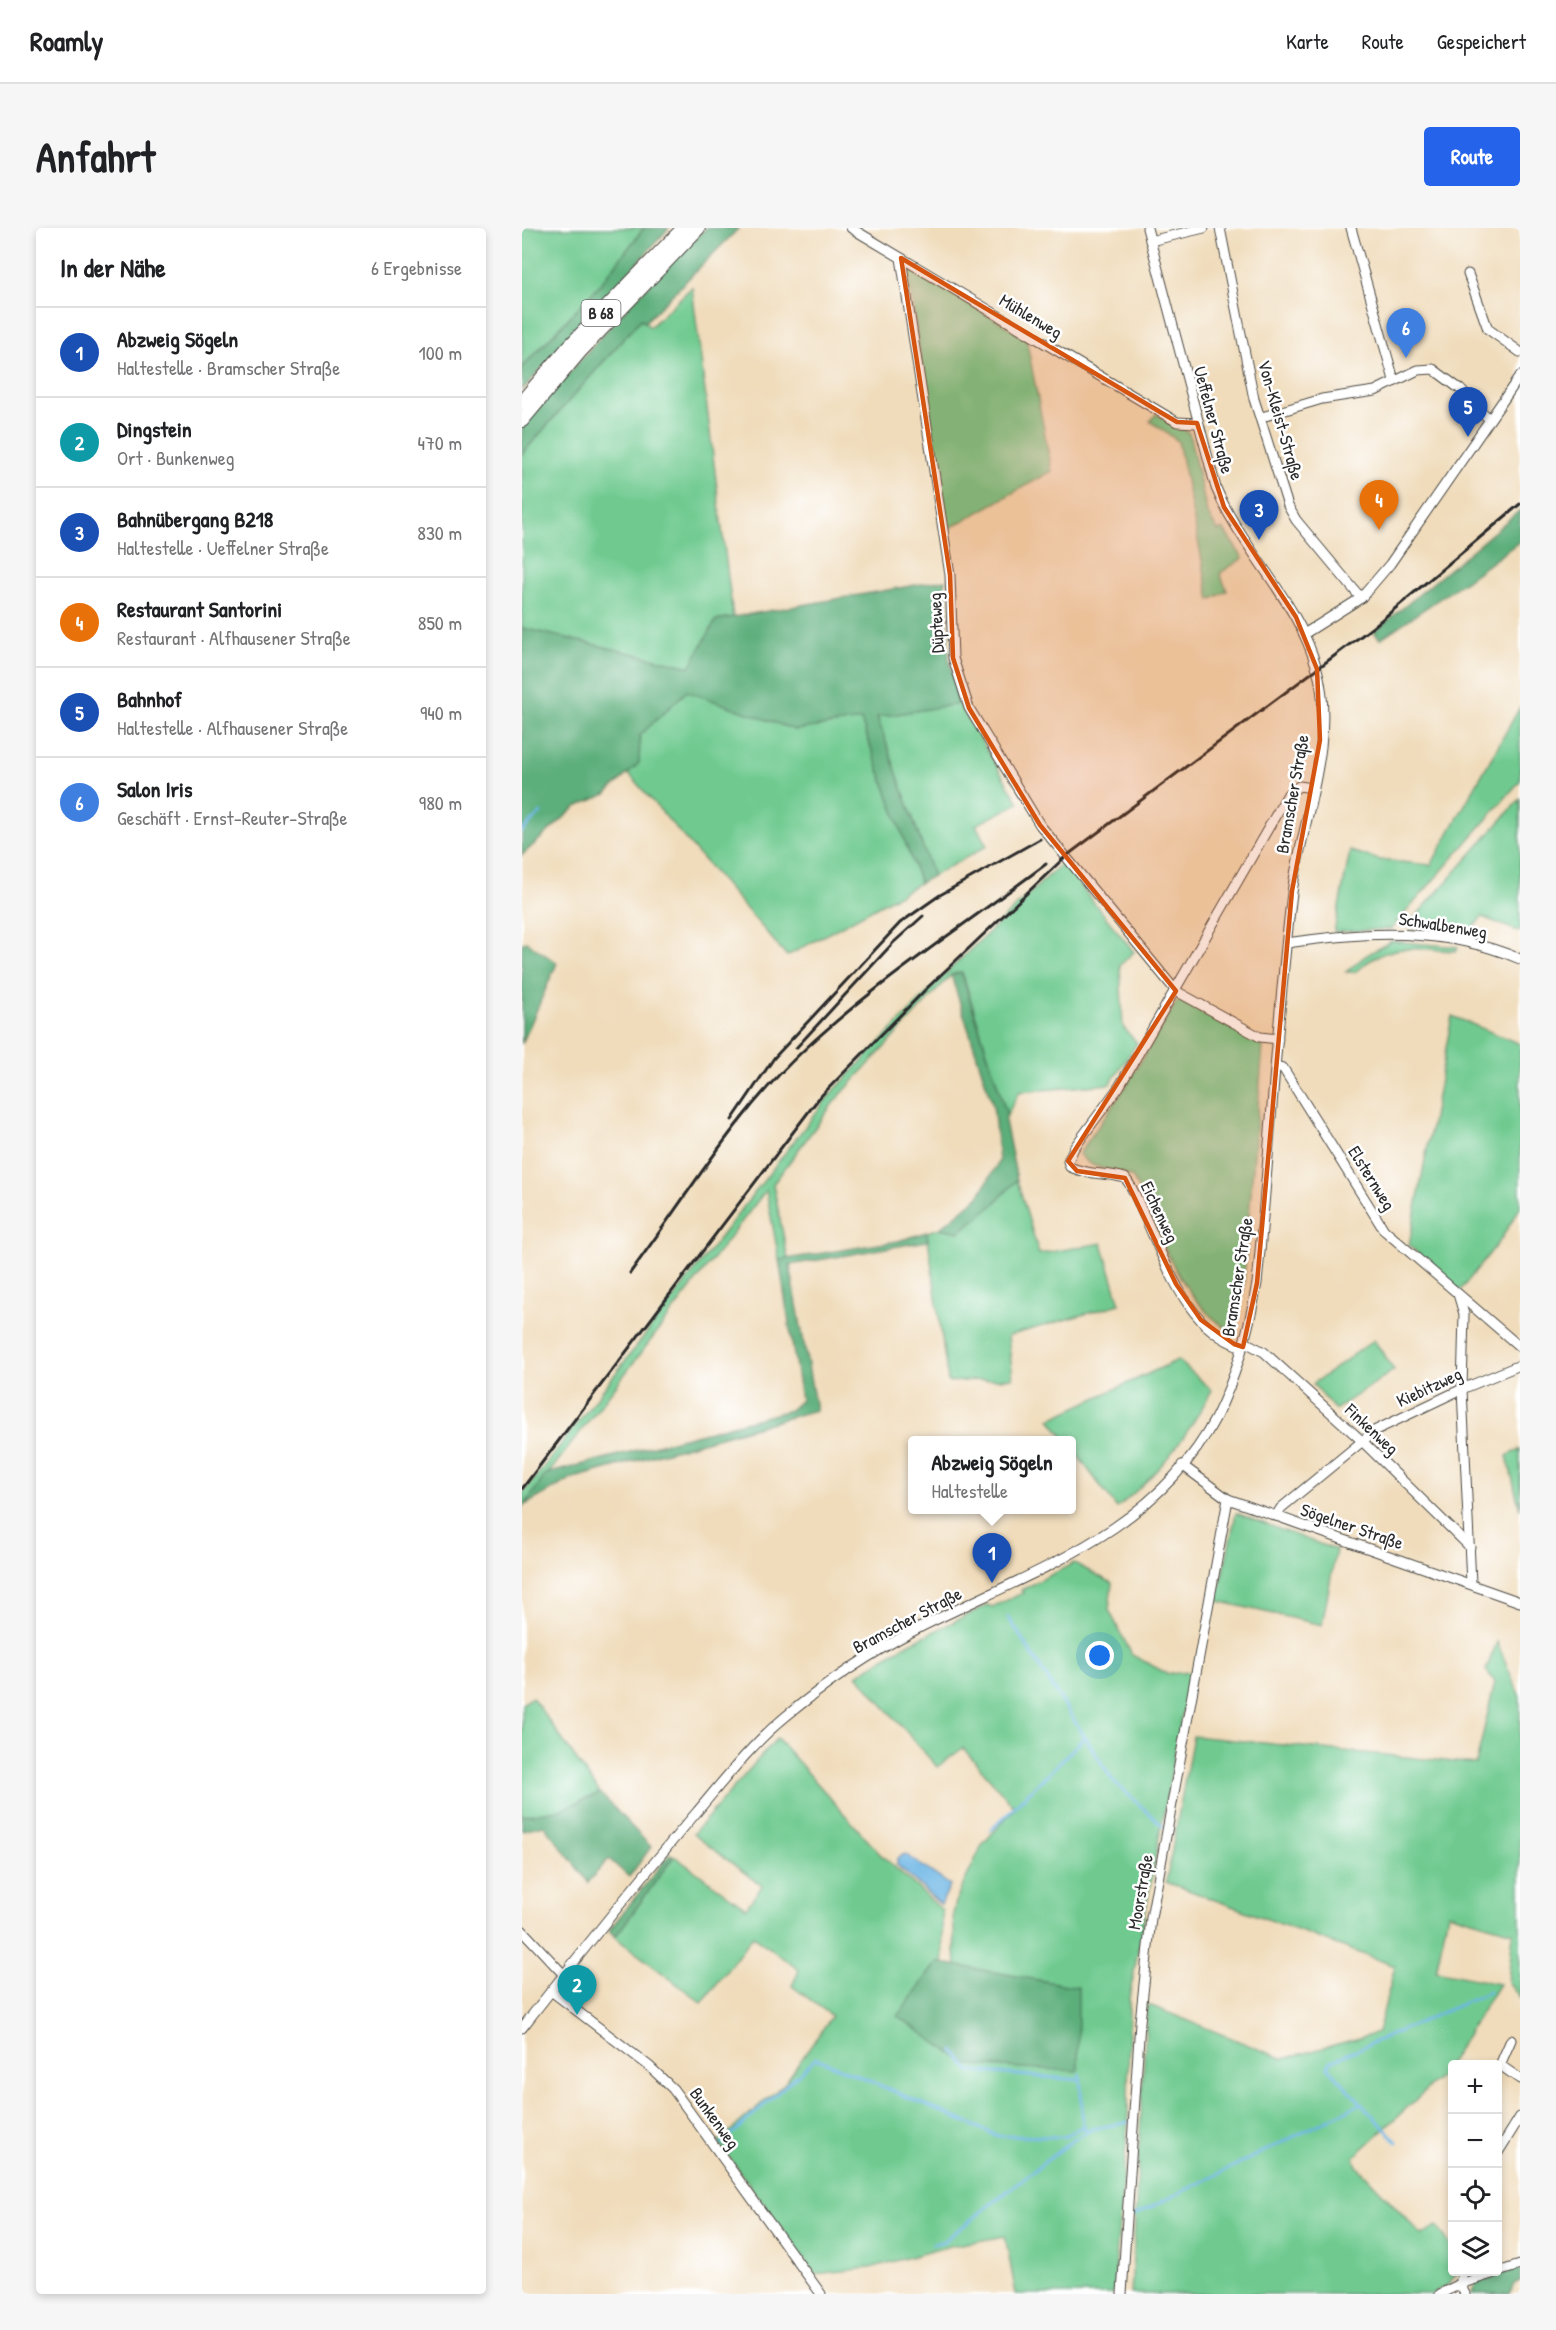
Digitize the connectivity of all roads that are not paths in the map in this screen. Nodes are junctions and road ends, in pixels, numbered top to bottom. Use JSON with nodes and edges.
{"nodes":[{"id":1,"x":684,"y":228,"type":"edge"},
{"id":2,"x":698,"y":228,"type":"edge"},
{"id":3,"x":851,"y":228,"type":"edge"},
{"id":4,"x":1147,"y":228,"type":"edge"},
{"id":5,"x":1204,"y":228,"type":"edge"},
{"id":6,"x":1220,"y":228,"type":"edge"},
{"id":7,"x":1351,"y":228,"type":"edge"},
{"id":8,"x":1150,"y":241,"type":"junction"},
{"id":9,"x":901,"y":258,"type":"junction"},
{"id":10,"x":1468,"y":274,"type":"dead end"},
{"id":11,"x":1520,"y":352,"type":"edge"},
{"id":12,"x":1520,"y":376,"type":"edge"},
{"id":13,"x":1394,"y":380,"type":"junction"},
{"id":14,"x":522,"y":402,"type":"edge"},
{"id":15,"x":1262,"y":417,"type":"junction"},
{"id":16,"x":1489,"y":419,"type":"junction"},
{"id":17,"x":522,"y":420,"type":"edge"},
{"id":18,"x":1197,"y":423,"type":"junction"},
{"id":19,"x":1361,"y":598,"type":"junction"},
{"id":20,"x":1304,"y":634,"type":"junction"},
{"id":21,"x":1317,"y":669,"type":"joint"},
{"id":22,"x":1313,"y":788,"type":"junction"},
{"id":23,"x":1287,"y":943,"type":"junction"},
{"id":24,"x":1520,"y":960,"type":"edge"},
{"id":25,"x":1176,"y":991,"type":"junction"},
{"id":26,"x":1278,"y":1039,"type":"junction"},
{"id":27,"x":1276,"y":1066,"type":"junction"},
{"id":28,"x":1458,"y":1293,"type":"junction"},
{"id":29,"x":1244,"y":1344,"type":"junction"},
{"id":30,"x":1520,"y":1347,"type":"edge"},
{"id":31,"x":1520,"y":1365,"type":"edge"},
{"id":32,"x":1462,"y":1389,"type":"junction"},
{"id":33,"x":1361,"y":1440,"type":"junction"},
{"id":34,"x":1182,"y":1465,"type":"junction"},
{"id":35,"x":1228,"y":1499,"type":"junction"},
{"id":36,"x":1276,"y":1516,"type":"junction"},
{"id":37,"x":1470,"y":1548,"type":"junction"},
{"id":38,"x":1471,"y":1584,"type":"junction"},
{"id":39,"x":1520,"y":1602,"type":"edge"},
{"id":40,"x":522,"y":1930,"type":"edge"},
{"id":41,"x":564,"y":1975,"type":"junction"},
{"id":42,"x":551,"y":1990,"type":"junction"},
{"id":43,"x":522,"y":2028,"type":"edge"},
{"id":44,"x":1511,"y":2040,"type":"dead end"},
{"id":45,"x":1520,"y":2079,"type":"edge"},
{"id":46,"x":1520,"y":2118,"type":"edge"},
{"id":47,"x":1502,"y":2146,"type":"edge"},
{"id":48,"x":1520,"y":2265,"type":"edge"},
{"id":49,"x":1462,"y":2276,"type":"edge"},
{"id":50,"x":1460,"y":2284,"type":"junction"},
{"id":51,"x":821,"y":2294,"type":"edge"},
{"id":52,"x":1122,"y":2294,"type":"edge"},
{"id":53,"x":1440,"y":2294,"type":"edge"},
{"id":54,"x":1465,"y":2294,"type":"edge"}],
"edges":[{"from":1,"to":14,"type":"highway","number":"B 68"},
{"from":2,"to":17,"type":"highway","number":"B 68"},
{"from":3,"to":9,"type":"street","name":"Mühlenweg"},
{"from":4,"to":8,"type":"street","name":"Ueffelner Straße"},
{"from":5,"to":8,"type":"street"},
{"from":6,"to":15,"type":"street","name":"Von-Kleist-Straße"},
{"from":7,"to":13,"type":"street"},
{"from":8,"to":18,"type":"street","name":"Ueffelner Straße"},
{"from":9,"to":18,"type":"street","name":"Mühlenweg"},
{"from":9,"to":25,"type":"street","name":"Düpteweg"},
{"from":10,"to":11,"type":"street"},
{"from":12,"to":16,"type":"street"},
{"from":13,"to":15,"type":"street"},
{"from":13,"to":16,"type":"street"},
{"from":15,"to":19,"type":"street","name":"Von-Kleist-Straße"},
{"from":16,"to":19,"type":"street"},
{"from":18,"to":20,"type":"street","name":"Ueffelner Straße"},
{"from":19,"to":20,"type":"street"},
{"from":20,"to":21,"type":"street","name":"Ueffelner Straße"},
{"from":21,"to":22,"type":"street","name":"Bramscher Straße"},
{"from":22,"to":23,"type":"street","name":"Bramscher Straße"},
{"from":22,"to":25,"type":"street","name":"Eichenweg"},
{"from":23,"to":24,"type":"street","name":"Schwalbenweg"},
{"from":23,"to":26,"type":"street","name":"Bramscher Straße"},
{"from":25,"to":26,"type":"street"},
{"from":25,"to":29,"type":"street","name":"Eichenweg"},
{"from":26,"to":27,"type":"street","name":"Bramscher Straße"},
{"from":27,"to":28,"type":"street","name":"Elsternweg"},
{"from":27,"to":29,"type":"street","name":"Bramscher Straße"},
{"from":28,"to":30,"type":"street","name":"Elsternweg"},
{"from":28,"to":32,"type":"street"},
{"from":29,"to":33,"type":"street","name":"Finkenweg"},
{"from":29,"to":34,"type":"street","name":"Bramscher Straße"},
{"from":31,"to":32,"type":"street","name":"Kiebitzweg"},
{"from":32,"to":33,"type":"street","name":"Kiebitzweg"},
{"from":32,"to":37,"type":"street"},
{"from":33,"to":36,"type":"street","name":"Kiebitzweg"},
{"from":33,"to":37,"type":"street","name":"Finkenweg"},
{"from":34,"to":35,"type":"street","name":"Sögelner Straße"},
{"from":34,"to":41,"type":"street","name":"Bramscher Straße"},
{"from":35,"to":36,"type":"street","name":"Sögelner Straße"},
{"from":35,"to":52,"type":"street","name":"Moorstraße"},
{"from":36,"to":38,"type":"street","name":"Sögelner Straße"},
{"from":37,"to":38,"type":"street"},
{"from":38,"to":39,"type":"street","name":"Sögelner Straße"},
{"from":40,"to":41,"type":"street"},
{"from":41,"to":42,"type":"street","name":"Bramscher Straße"},
{"from":42,"to":43,"type":"street","name":"Bramscher Straße"},
{"from":42,"to":51,"type":"street","name":"Bunkenweg"},
{"from":44,"to":45,"type":"street"},
{"from":46,"to":47,"type":"street"},
{"from":48,"to":50,"type":"street"},
{"from":49,"to":50,"type":"street"},
{"from":50,"to":53,"type":"street"},
{"from":50,"to":54,"type":"street"}]}
